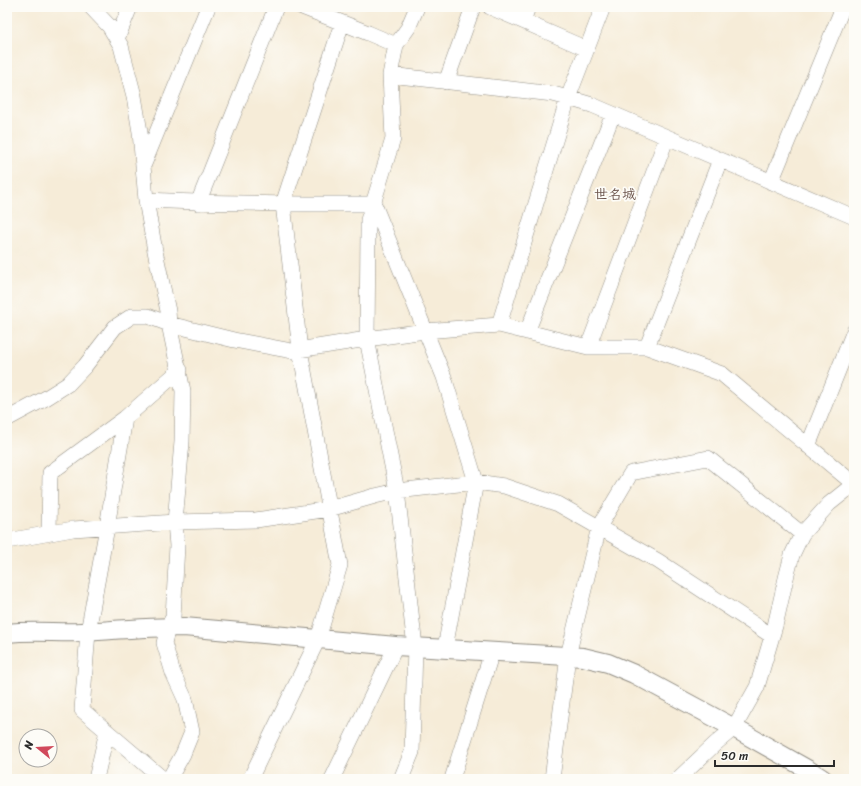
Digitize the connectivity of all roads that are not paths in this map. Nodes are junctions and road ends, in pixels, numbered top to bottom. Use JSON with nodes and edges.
{"nodes":[{"id":1,"x":91,"y":7,"type":"edge"},
{"id":2,"x":130,"y":7,"type":"edge"},
{"id":3,"x":208,"y":7,"type":"edge"},
{"id":4,"x":276,"y":7,"type":"edge"},
{"id":5,"x":302,"y":7,"type":"edge"},
{"id":6,"x":417,"y":7,"type":"edge"},
{"id":7,"x":473,"y":7,"type":"edge"},
{"id":8,"x":490,"y":7,"type":"edge"},
{"id":9,"x":528,"y":7,"type":"edge"},
{"id":10,"x":603,"y":7,"type":"edge"},
{"id":11,"x":843,"y":7,"type":"edge"},
{"id":12,"x":523,"y":21,"type":"junction"},
{"id":13,"x":342,"y":23,"type":"junction"},
{"id":14,"x":117,"y":39,"type":"junction"},
{"id":15,"x":396,"y":45,"type":"junction"},
{"id":16,"x":587,"y":49,"type":"junction"},
{"id":17,"x":390,"y":75,"type":"junction"},
{"id":18,"x":446,"y":82,"type":"junction"},
{"id":19,"x":568,"y":98,"type":"junction"},
{"id":20,"x":613,"y":114,"type":"junction"},
{"id":21,"x":667,"y":137,"type":"junction"},
{"id":22,"x":720,"y":160,"type":"junction"},
{"id":23,"x":143,"y":166,"type":"junction"},
{"id":24,"x":771,"y":182,"type":"junction"},
{"id":25,"x":146,"y":200,"type":"junction"},
{"id":26,"x":198,"y":203,"type":"junction"},
{"id":27,"x":283,"y":204,"type":"junction"},
{"id":28,"x":374,"y":204,"type":"junction"},
{"id":29,"x":854,"y":217,"type":"edge"},
{"id":30,"x":169,"y":324,"type":"junction"},
{"id":31,"x":499,"y":325,"type":"junction"},
{"id":32,"x":426,"y":331,"type":"junction"},
{"id":33,"x":854,"y":331,"type":"edge"},
{"id":34,"x":528,"y":332,"type":"junction"},
{"id":35,"x":367,"y":339,"type":"junction"},
{"id":36,"x":588,"y":347,"type":"junction"},
{"id":37,"x":647,"y":347,"type":"junction"},
{"id":38,"x":300,"y":350,"type":"junction"},
{"id":39,"x":180,"y":370,"type":"junction"},
{"id":40,"x":125,"y":418,"type":"junction"},
{"id":41,"x":7,"y":419,"type":"edge"},
{"id":42,"x":808,"y":446,"type":"junction"},
{"id":43,"x":476,"y":482,"type":"junction"},
{"id":44,"x":854,"y":484,"type":"edge"},
{"id":45,"x":397,"y":491,"type":"junction"},
{"id":46,"x":329,"y":509,"type":"junction"},
{"id":47,"x":175,"y":522,"type":"junction"},
{"id":48,"x":107,"y":527,"type":"junction"},
{"id":49,"x":599,"y":527,"type":"junction"},
{"id":50,"x":49,"y":533,"type":"junction"},
{"id":51,"x":802,"y":534,"type":"junction"},
{"id":52,"x":7,"y":541,"type":"edge"},
{"id":53,"x":168,"y":627,"type":"junction"},
{"id":54,"x":88,"y":632,"type":"junction"},
{"id":55,"x":7,"y":633,"type":"edge"},
{"id":56,"x":772,"y":636,"type":"junction"},
{"id":57,"x":318,"y":639,"type":"junction"},
{"id":58,"x":396,"y":646,"type":"junction"},
{"id":59,"x":415,"y":647,"type":"junction"},
{"id":60,"x":445,"y":648,"type":"junction"},
{"id":61,"x":492,"y":652,"type":"junction"},
{"id":62,"x":568,"y":656,"type":"junction"},
{"id":63,"x":734,"y":728,"type":"junction"},
{"id":64,"x":107,"y":731,"type":"junction"},
{"id":65,"x":96,"y":779,"type":"edge"},
{"id":66,"x":163,"y":779,"type":"edge"},
{"id":67,"x":169,"y":779,"type":"edge"},
{"id":68,"x":250,"y":779,"type":"edge"},
{"id":69,"x":332,"y":779,"type":"edge"},
{"id":70,"x":401,"y":779,"type":"edge"},
{"id":71,"x":452,"y":779,"type":"edge"},
{"id":72,"x":552,"y":779,"type":"edge"},
{"id":73,"x":678,"y":779,"type":"edge"},
{"id":74,"x":823,"y":779,"type":"edge"}],
"edges":[{"from":1,"to":14,"type":"street"},
{"from":2,"to":14,"type":"street"},
{"from":3,"to":23,"type":"street"},
{"from":4,"to":26,"type":"street"},
{"from":5,"to":13,"type":"street"},
{"from":6,"to":15,"type":"street"},
{"from":7,"to":18,"type":"street"},
{"from":8,"to":12,"type":"street"},
{"from":9,"to":12,"type":"street"},
{"from":10,"to":16,"type":"street"},
{"from":11,"to":24,"type":"street"},
{"from":12,"to":16,"type":"street"},
{"from":13,"to":15,"type":"street"},
{"from":13,"to":27,"type":"street"},
{"from":14,"to":23,"type":"street"},
{"from":15,"to":17,"type":"street"},
{"from":16,"to":19,"type":"street"},
{"from":17,"to":18,"type":"street"},
{"from":17,"to":28,"type":"street"},
{"from":18,"to":19,"type":"street"},
{"from":19,"to":20,"type":"street"},
{"from":19,"to":31,"type":"street"},
{"from":20,"to":21,"type":"street"},
{"from":20,"to":34,"type":"street"},
{"from":21,"to":22,"type":"street"},
{"from":21,"to":36,"type":"street"},
{"from":22,"to":24,"type":"street"},
{"from":22,"to":37,"type":"street"},
{"from":23,"to":25,"type":"street"},
{"from":24,"to":29,"type":"street"},
{"from":25,"to":26,"type":"street"},
{"from":25,"to":30,"type":"street"},
{"from":26,"to":27,"type":"street"},
{"from":27,"to":28,"type":"street"},
{"from":27,"to":38,"type":"street"},
{"from":28,"to":32,"type":"street"},
{"from":28,"to":35,"type":"street"},
{"from":30,"to":38,"type":"street"},
{"from":30,"to":39,"type":"street"},
{"from":30,"to":41,"type":"street"},
{"from":31,"to":32,"type":"street"},
{"from":31,"to":34,"type":"street"},
{"from":32,"to":35,"type":"street"},
{"from":32,"to":43,"type":"street"},
{"from":33,"to":42,"type":"street"},
{"from":34,"to":36,"type":"street"},
{"from":35,"to":38,"type":"street"},
{"from":35,"to":45,"type":"street"},
{"from":36,"to":37,"type":"street"},
{"from":37,"to":42,"type":"street"},
{"from":38,"to":46,"type":"street"},
{"from":39,"to":40,"type":"street"},
{"from":39,"to":47,"type":"street"},
{"from":40,"to":48,"type":"street"},
{"from":40,"to":50,"type":"street"},
{"from":42,"to":44,"type":"street"},
{"from":43,"to":45,"type":"street"},
{"from":43,"to":49,"type":"street"},
{"from":43,"to":60,"type":"street"},
{"from":44,"to":51,"type":"street"},
{"from":45,"to":46,"type":"street"},
{"from":45,"to":59,"type":"street"},
{"from":46,"to":47,"type":"street"},
{"from":46,"to":57,"type":"street"},
{"from":47,"to":48,"type":"street"},
{"from":47,"to":53,"type":"street"},
{"from":48,"to":50,"type":"street"},
{"from":48,"to":54,"type":"street"},
{"from":49,"to":51,"type":"street"},
{"from":49,"to":56,"type":"street"},
{"from":49,"to":62,"type":"street"},
{"from":50,"to":52,"type":"street"},
{"from":51,"to":56,"type":"street"},
{"from":53,"to":54,"type":"street"},
{"from":53,"to":57,"type":"street"},
{"from":53,"to":67,"type":"street"},
{"from":54,"to":55,"type":"street"},
{"from":54,"to":64,"type":"street"},
{"from":56,"to":63,"type":"street"},
{"from":57,"to":58,"type":"street"},
{"from":57,"to":68,"type":"street"},
{"from":58,"to":59,"type":"street"},
{"from":58,"to":69,"type":"street"},
{"from":59,"to":60,"type":"street"},
{"from":59,"to":70,"type":"street"},
{"from":60,"to":61,"type":"street"},
{"from":61,"to":62,"type":"street"},
{"from":61,"to":71,"type":"street"},
{"from":62,"to":63,"type":"street"},
{"from":62,"to":72,"type":"street"},
{"from":63,"to":73,"type":"street"},
{"from":63,"to":74,"type":"street"},
{"from":64,"to":65,"type":"street"},
{"from":64,"to":66,"type":"street"}]}
